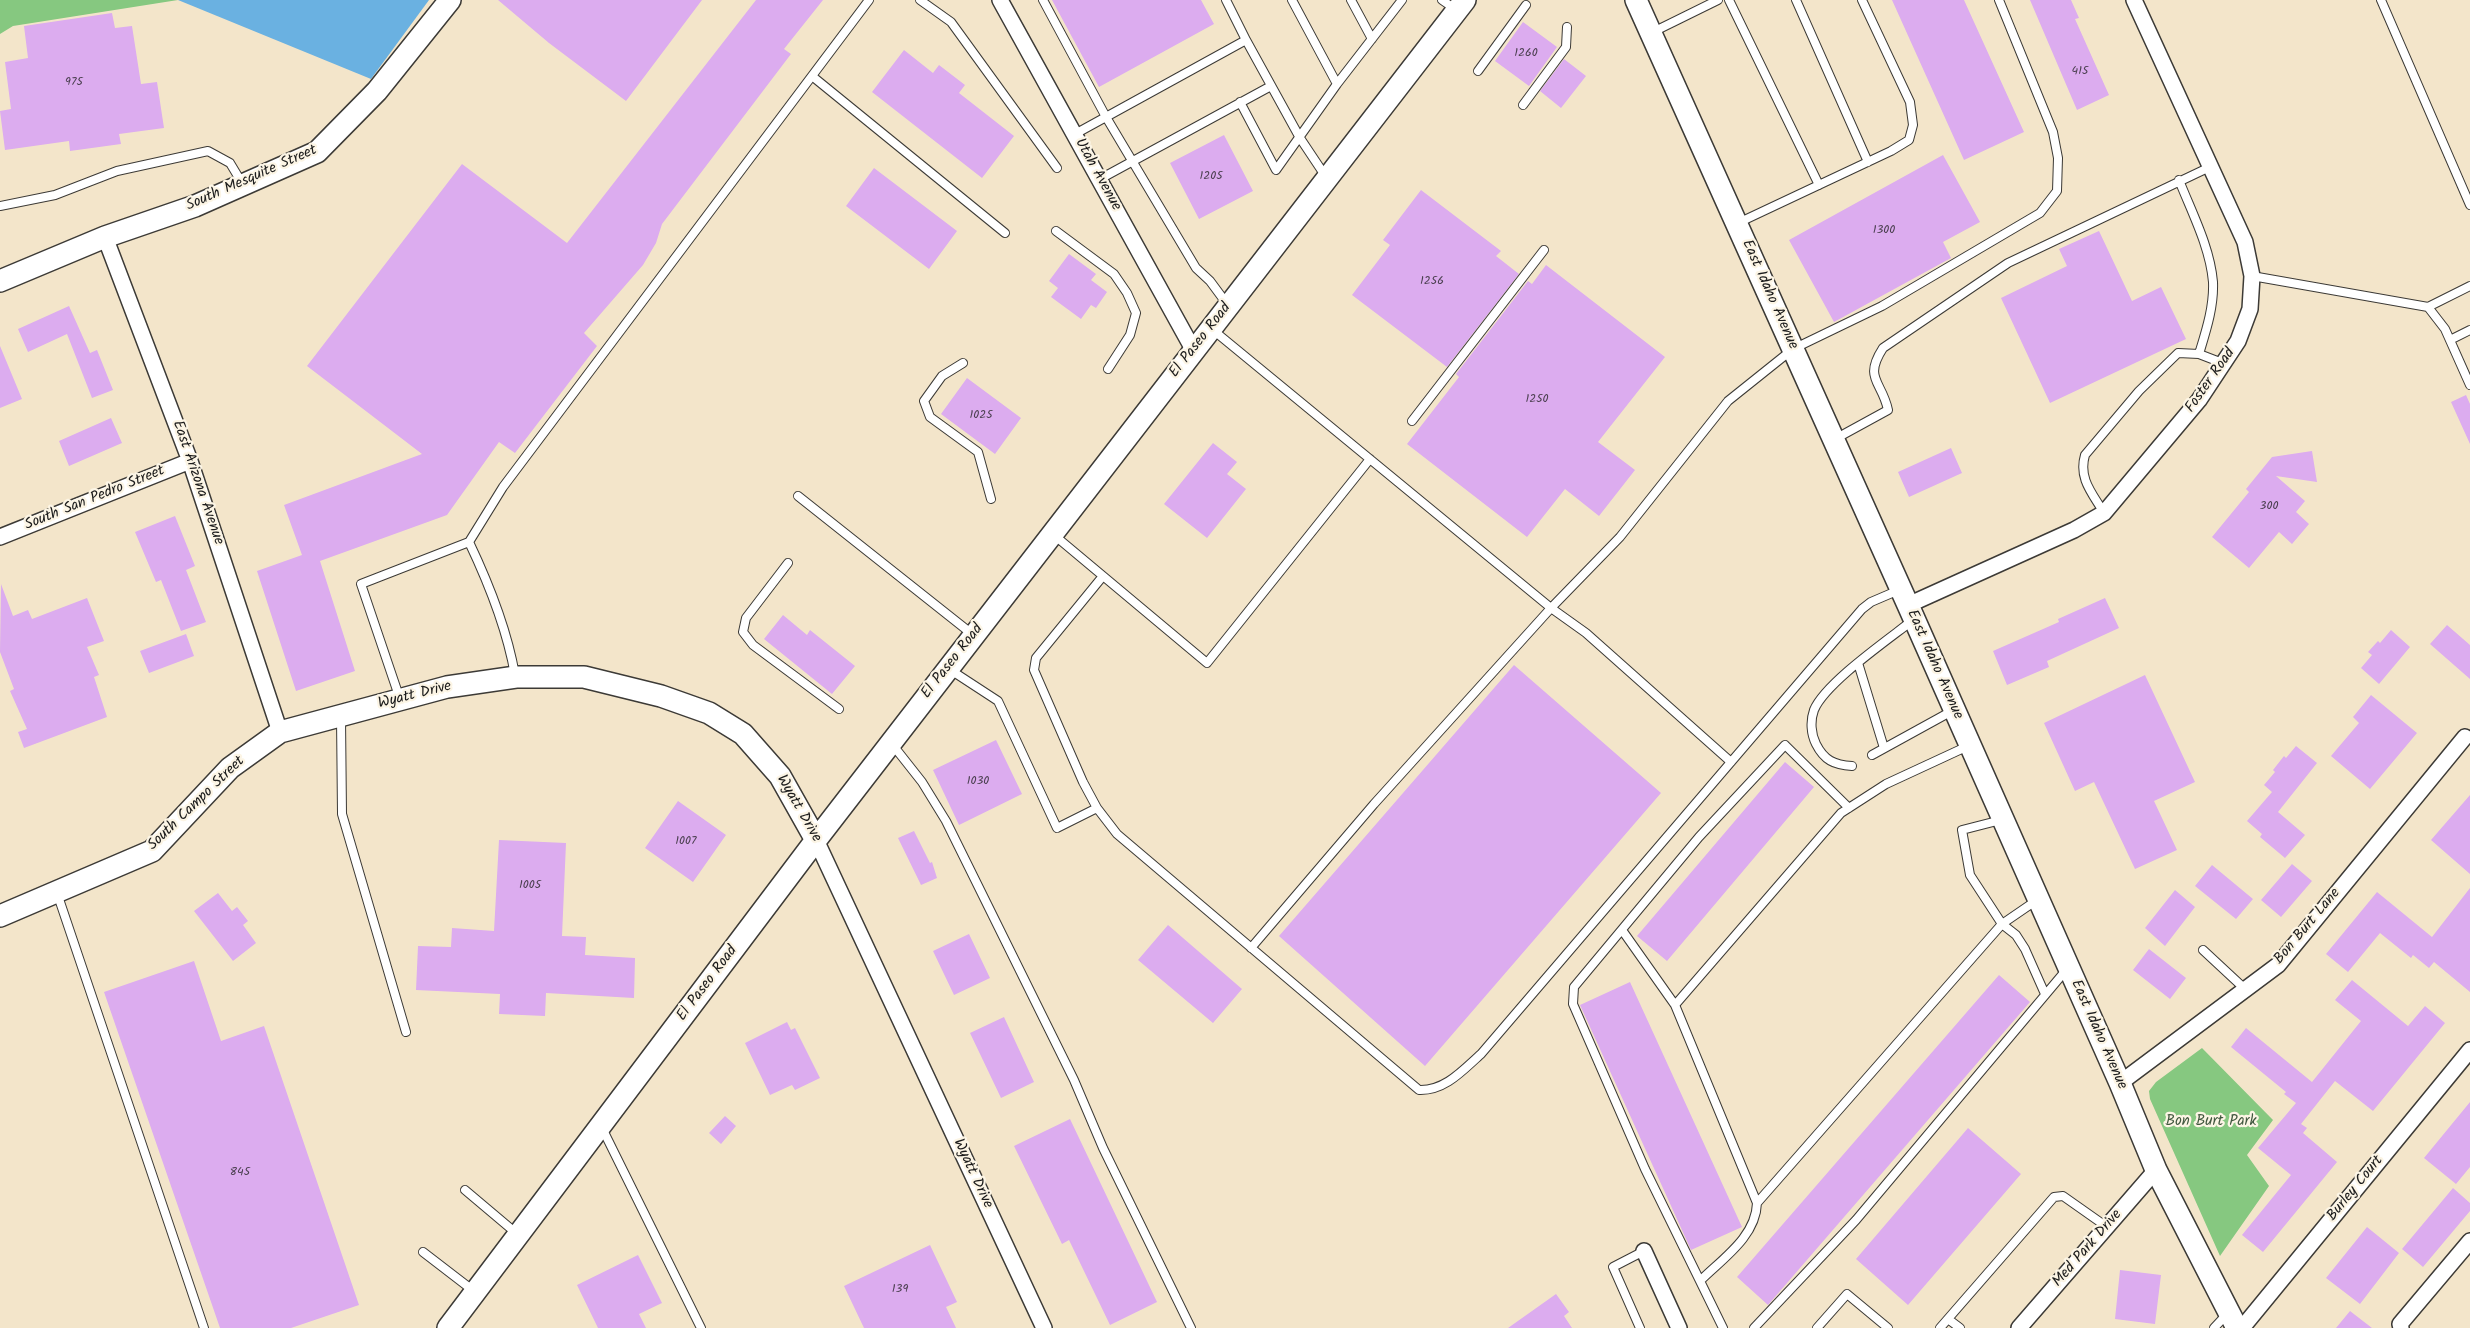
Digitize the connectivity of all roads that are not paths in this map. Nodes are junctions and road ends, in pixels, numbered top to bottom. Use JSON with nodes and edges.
{"nodes":[{"id":1,"x":450,"y":0,"type":"edge"},
{"id":2,"x":869,"y":0,"type":"edge"},
{"id":3,"x":920,"y":0,"type":"edge"},
{"id":4,"x":1000,"y":0,"type":"edge"},
{"id":5,"x":1043,"y":0,"type":"edge"},
{"id":6,"x":1226,"y":0,"type":"edge"},
{"id":7,"x":1292,"y":0,"type":"edge"},
{"id":8,"x":1351,"y":0,"type":"edge"},
{"id":9,"x":1402,"y":0,"type":"edge"},
{"id":10,"x":1636,"y":0,"type":"edge"},
{"id":11,"x":1718,"y":0,"type":"edge"},
{"id":12,"x":1729,"y":0,"type":"edge"},
{"id":13,"x":1796,"y":0,"type":"edge"},
{"id":14,"x":1862,"y":0,"type":"edge"},
{"id":15,"x":1999,"y":0,"type":"edge"},
{"id":16,"x":2134,"y":0,"type":"edge"},
{"id":17,"x":2381,"y":0,"type":"edge"},
{"id":18,"x":1455,"y":3,"type":"edge"},
{"id":19,"x":1526,"y":5,"type":"dead end"},
{"id":20,"x":1567,"y":27,"type":"dead end"},
{"id":21,"x":1651,"y":33,"type":"junction"},
{"id":22,"x":1372,"y":39,"type":"junction"},
{"id":23,"x":1246,"y":40,"type":"junction"},
{"id":24,"x":1478,"y":71,"type":"dead end"},
{"id":25,"x":812,"y":76,"type":"junction"},
{"id":26,"x":1337,"y":84,"type":"junction"},
{"id":27,"x":1271,"y":86,"type":"junction"},
{"id":28,"x":1240,"y":102,"type":"junction"},
{"id":29,"x":1523,"y":105,"type":"dead end"},
{"id":30,"x":1106,"y":117,"type":"junction"},
{"id":31,"x":1075,"y":134,"type":"junction"},
{"id":32,"x":1300,"y":138,"type":"junction"},
{"id":33,"x":1133,"y":161,"type":"junction"},
{"id":34,"x":1868,"y":162,"type":"junction"},
{"id":35,"x":2212,"y":166,"type":"junction"},
{"id":36,"x":1056,"y":168,"type":"dead end"},
{"id":37,"x":1100,"y":179,"type":"junction"},
{"id":38,"x":1327,"y":179,"type":"junction"},
{"id":39,"x":2179,"y":180,"type":"junction"},
{"id":40,"x":243,"y":184,"type":"junction"},
{"id":41,"x":1819,"y":185,"type":"junction"},
{"id":42,"x":2470,"y":205,"type":"edge"},
{"id":43,"x":0,"y":206,"type":"edge"},
{"id":44,"x":1737,"y":224,"type":"junction"},
{"id":45,"x":1056,"y":231,"type":"dead end"},
{"id":46,"x":1005,"y":233,"type":"dead end"},
{"id":47,"x":105,"y":237,"type":"junction"},
{"id":48,"x":1544,"y":250,"type":"dead end"},
{"id":49,"x":2252,"y":276,"type":"junction"},
{"id":50,"x":0,"y":281,"type":"edge"},
{"id":51,"x":2470,"y":286,"type":"edge"},
{"id":52,"x":1229,"y":306,"type":"junction"},
{"id":53,"x":2428,"y":306,"type":"junction"},
{"id":54,"x":1212,"y":328,"type":"junction"},
{"id":55,"x":2470,"y":330,"type":"edge"},
{"id":56,"x":2450,"y":340,"type":"junction"},
{"id":57,"x":1793,"y":350,"type":"junction"},
{"id":58,"x":1194,"y":351,"type":"junction"},
{"id":59,"x":2199,"y":354,"type":"junction"},
{"id":60,"x":963,"y":363,"type":"dead end"},
{"id":61,"x":2225,"y":364,"type":"junction"},
{"id":62,"x":1108,"y":369,"type":"dead end"},
{"id":63,"x":2470,"y":385,"type":"edge"},
{"id":64,"x":1412,"y":421,"type":"dead end"},
{"id":65,"x":1834,"y":440,"type":"junction"},
{"id":66,"x":1370,"y":459,"type":"junction"},
{"id":67,"x":190,"y":461,"type":"junction"},
{"id":68,"x":798,"y":496,"type":"dead end"},
{"id":69,"x":991,"y":499,"type":"dead end"},
{"id":70,"x":2104,"y":513,"type":"junction"},
{"id":71,"x":1053,"y":534,"type":"junction"},
{"id":72,"x":0,"y":537,"type":"edge"},
{"id":73,"x":469,"y":542,"type":"junction"},
{"id":74,"x":788,"y":563,"type":"dead end"},
{"id":75,"x":1103,"y":576,"type":"junction"},
{"id":76,"x":1907,"y":605,"type":"junction"},
{"id":77,"x":1551,"y":608,"type":"junction"},
{"id":78,"x":974,"y":635,"type":"junction"},
{"id":79,"x":1858,"y":663,"type":"junction"},
{"id":80,"x":948,"y":669,"type":"junction"},
{"id":81,"x":516,"y":676,"type":"junction"},
{"id":82,"x":400,"y":699,"type":"junction"},
{"id":83,"x":838,"y":710,"type":"dead end"},
{"id":84,"x":1954,"y":710,"type":"junction"},
{"id":85,"x":341,"y":715,"type":"junction"},
{"id":86,"x":280,"y":732,"type":"junction"},
{"id":87,"x":2465,"y":737,"type":"dead end"},
{"id":88,"x":891,"y":742,"type":"junction"},
{"id":89,"x":1970,"y":745,"type":"junction"},
{"id":90,"x":1884,"y":748,"type":"junction"},
{"id":91,"x":1872,"y":755,"type":"dead end"},
{"id":92,"x":1731,"y":762,"type":"junction"},
{"id":93,"x":1852,"y":766,"type":"dead end"},
{"id":94,"x":1097,"y":808,"type":"junction"},
{"id":95,"x":1848,"y":808,"type":"junction"},
{"id":96,"x":2003,"y":820,"type":"junction"},
{"id":97,"x":816,"y":840,"type":"junction"},
{"id":98,"x":57,"y":891,"type":"junction"},
{"id":99,"x":2038,"y":899,"type":"junction"},
{"id":100,"x":0,"y":916,"type":"edge"},
{"id":101,"x":2002,"y":924,"type":"junction"},
{"id":102,"x":1622,"y":930,"type":"junction"},
{"id":103,"x":1251,"y":948,"type":"junction"},
{"id":104,"x":2204,"y":950,"type":"dead end"},
{"id":105,"x":2068,"y":967,"type":"junction"},
{"id":106,"x":2246,"y":990,"type":"junction"},
{"id":107,"x":2045,"y":994,"type":"junction"},
{"id":108,"x":1675,"y":1005,"type":"junction"},
{"id":109,"x":406,"y":1032,"type":"dead end"},
{"id":110,"x":2470,"y":1050,"type":"edge"},
{"id":111,"x":2120,"y":1084,"type":"junction"},
{"id":112,"x":601,"y":1125,"type":"junction"},
{"id":113,"x":2156,"y":1170,"type":"junction"},
{"id":114,"x":465,"y":1190,"type":"dead end"},
{"id":115,"x":1757,"y":1203,"type":"junction"},
{"id":116,"x":2107,"y":1227,"type":"junction"},
{"id":117,"x":518,"y":1235,"type":"junction"},
{"id":118,"x":2470,"y":1241,"type":"edge"},
{"id":119,"x":1644,"y":1251,"type":"joint"},
{"id":120,"x":424,"y":1252,"type":"dead end"},
{"id":121,"x":1700,"y":1281,"type":"junction"},
{"id":122,"x":475,"y":1292,"type":"junction"},
{"id":123,"x":1948,"y":1319,"type":"junction"},
{"id":124,"x":2236,"y":1323,"type":"edge"},
{"id":125,"x":204,"y":1328,"type":"edge"},
{"id":126,"x":448,"y":1328,"type":"edge"},
{"id":127,"x":701,"y":1328,"type":"edge"},
{"id":128,"x":1044,"y":1328,"type":"edge"},
{"id":129,"x":1191,"y":1328,"type":"edge"},
{"id":130,"x":1640,"y":1328,"type":"edge"},
{"id":131,"x":1679,"y":1328,"type":"edge"},
{"id":132,"x":1723,"y":1328,"type":"edge"},
{"id":133,"x":1754,"y":1328,"type":"edge"},
{"id":134,"x":1817,"y":1328,"type":"edge"},
{"id":135,"x":1888,"y":1328,"type":"edge"},
{"id":136,"x":1940,"y":1328,"type":"edge"},
{"id":137,"x":1960,"y":1328,"type":"edge"},
{"id":138,"x":2020,"y":1328,"type":"edge"},
{"id":139,"x":2214,"y":1328,"type":"edge"},
{"id":140,"x":2401,"y":1328,"type":"edge"}],
"edges":[{"from":1,"to":40,"type":"street","name":"South Mesquite Street"},
{"from":2,"to":25,"type":"lane"},
{"from":3,"to":36,"type":"lane"},
{"from":4,"to":31,"type":"street","name":"Utah Avenue"},
{"from":5,"to":30,"type":"lane"},
{"from":6,"to":23,"type":"lane"},
{"from":7,"to":26,"type":"lane"},
{"from":8,"to":22,"type":"lane"},
{"from":9,"to":22,"type":"lane"},
{"from":10,"to":21,"type":"street","name":"East Idaho Avenue"},
{"from":11,"to":21,"type":"lane"},
{"from":12,"to":41,"type":"lane"},
{"from":13,"to":34,"type":"lane"},
{"from":14,"to":34,"type":"lane"},
{"from":15,"to":57,"type":"lane"},
{"from":16,"to":35,"type":"street","name":"Foster Road"},
{"from":17,"to":42,"type":"lane"},
{"from":18,"to":38,"type":"street","name":"El Paseo Road"},
{"from":19,"to":24,"type":"lane"},
{"from":20,"to":29,"type":"lane"},
{"from":21,"to":44,"type":"street","name":"East Idaho Avenue"},
{"from":22,"to":26,"type":"lane"},
{"from":23,"to":27,"type":"lane"},
{"from":23,"to":30,"type":"lane"},
{"from":25,"to":46,"type":"lane"},
{"from":25,"to":73,"type":"lane"},
{"from":26,"to":32,"type":"lane"},
{"from":27,"to":28,"type":"lane"},
{"from":27,"to":32,"type":"lane"},
{"from":28,"to":32,"type":"lane"},
{"from":28,"to":33,"type":"lane"},
{"from":30,"to":31,"type":"lane"},
{"from":30,"to":33,"type":"lane"},
{"from":31,"to":37,"type":"street","name":"Utah Avenue"},
{"from":32,"to":38,"type":"lane"},
{"from":33,"to":37,"type":"lane"},
{"from":33,"to":52,"type":"lane"},
{"from":34,"to":41,"type":"lane"},
{"from":35,"to":39,"type":"lane"},
{"from":35,"to":49,"type":"street","name":"Foster Road"},
{"from":37,"to":58,"type":"street","name":"Utah Avenue"},
{"from":38,"to":52,"type":"street","name":"El Paseo Road"},
{"from":39,"to":59,"type":"lane"},
{"from":39,"to":65,"type":"lane"},
{"from":40,"to":43,"type":"lane"},
{"from":40,"to":47,"type":"street","name":"South Mesquite Street"},
{"from":41,"to":44,"type":"lane"},
{"from":44,"to":57,"type":"street","name":"East Idaho Avenue"},
{"from":45,"to":62,"type":"lane"},
{"from":47,"to":50,"type":"street","name":"South Mesquite Street"},
{"from":47,"to":67,"type":"street","name":"East Arizona Avenue"},
{"from":48,"to":64,"type":"lane"},
{"from":49,"to":53,"type":"lane"},
{"from":49,"to":61,"type":"street","name":"Foster Road"},
{"from":51,"to":53,"type":"lane"},
{"from":52,"to":54,"type":"street","name":"El Paseo Road"},
{"from":53,"to":56,"type":"lane"},
{"from":54,"to":58,"type":"street","name":"El Paseo Road"},
{"from":54,"to":66,"type":"lane"},
{"from":55,"to":56,"type":"lane"},
{"from":56,"to":63,"type":"lane"},
{"from":57,"to":65,"type":"street","name":"East Idaho Avenue"},
{"from":57,"to":77,"type":"lane"},
{"from":58,"to":71,"type":"street","name":"El Paseo Road"},
{"from":59,"to":61,"type":"lane"},
{"from":59,"to":70,"type":"lane"},
{"from":60,"to":69,"type":"lane"},
{"from":61,"to":70,"type":"street","name":"Foster Road"},
{"from":65,"to":76,"type":"street","name":"East Idaho Avenue"},
{"from":66,"to":75,"type":"lane"},
{"from":66,"to":77,"type":"lane"},
{"from":67,"to":72,"type":"street","name":"South San Pedro Street"},
{"from":67,"to":86,"type":"street","name":"East Arizona Avenue"},
{"from":68,"to":78,"type":"lane"},
{"from":70,"to":76,"type":"street","name":"Foster Road"},
{"from":71,"to":75,"type":"lane"},
{"from":71,"to":78,"type":"street","name":"El Paseo Road"},
{"from":73,"to":81,"type":"lane"},
{"from":73,"to":82,"type":"lane"},
{"from":74,"to":83,"type":"lane"},
{"from":75,"to":94,"type":"lane"},
{"from":76,"to":79,"type":"lane"},
{"from":76,"to":84,"type":"street","name":"East Idaho Avenue"},
{"from":76,"to":92,"type":"lane"},
{"from":77,"to":92,"type":"lane"},
{"from":77,"to":103,"type":"lane"},
{"from":78,"to":80,"type":"street","name":"El Paseo Road"},
{"from":79,"to":90,"type":"lane"},
{"from":79,"to":93,"type":"lane"},
{"from":80,"to":88,"type":"street","name":"El Paseo Road"},
{"from":80,"to":94,"type":"lane"},
{"from":81,"to":82,"type":"street","name":"Wyatt Drive"},
{"from":81,"to":97,"type":"street","name":"Wyatt Drive"},
{"from":82,"to":85,"type":"street","name":"Wyatt Drive"},
{"from":84,"to":89,"type":"street","name":"East Idaho Avenue"},
{"from":84,"to":90,"type":"lane"},
{"from":85,"to":86,"type":"street","name":"Wyatt Drive"},
{"from":85,"to":109,"type":"lane"},
{"from":86,"to":98,"type":"street","name":"South Campo Street"},
{"from":87,"to":106,"type":"street","name":"Bon Burt Lane"},
{"from":88,"to":97,"type":"street","name":"El Paseo Road"},
{"from":88,"to":129,"type":"lane"},
{"from":89,"to":95,"type":"lane"},
{"from":89,"to":96,"type":"street","name":"East Idaho Avenue"},
{"from":90,"to":91,"type":"lane"},
{"from":92,"to":103,"type":"lane"},
{"from":94,"to":103,"type":"lane"},
{"from":95,"to":102,"type":"lane"},
{"from":95,"to":108,"type":"lane"},
{"from":96,"to":99,"type":"street","name":"East Idaho Avenue"},
{"from":96,"to":101,"type":"lane"},
{"from":97,"to":112,"type":"street","name":"El Paseo Road"},
{"from":97,"to":128,"type":"street","name":"Wyatt Drive"},
{"from":98,"to":100,"type":"street","name":"South Campo Street"},
{"from":98,"to":125,"type":"lane"},
{"from":99,"to":101,"type":"lane"},
{"from":99,"to":105,"type":"street","name":"East Idaho Avenue"},
{"from":101,"to":107,"type":"lane"},
{"from":101,"to":115,"type":"lane"},
{"from":102,"to":108,"type":"lane"},
{"from":102,"to":121,"type":"lane"},
{"from":104,"to":106,"type":"lane"},
{"from":105,"to":107,"type":"lane"},
{"from":105,"to":111,"type":"street","name":"East Idaho Avenue"},
{"from":106,"to":111,"type":"street","name":"Bon Burt Lane"},
{"from":107,"to":133,"type":"lane"},
{"from":108,"to":115,"type":"lane"},
{"from":110,"to":124,"type":"street","name":"Burley Court"},
{"from":111,"to":113,"type":"street","name":"East Idaho Avenue"},
{"from":112,"to":117,"type":"street","name":"El Paseo Road"},
{"from":112,"to":127,"type":"lane"},
{"from":113,"to":116,"type":"street","name":"Med Park Drive"},
{"from":113,"to":124,"type":"street","name":"East Idaho Avenue"},
{"from":114,"to":117,"type":"lane"},
{"from":115,"to":121,"type":"lane"},
{"from":116,"to":123,"type":"lane"},
{"from":116,"to":138,"type":"street","name":"Med Park Drive"},
{"from":117,"to":122,"type":"street","name":"El Paseo Road"},
{"from":118,"to":140,"type":"street"},
{"from":119,"to":130,"type":"lane"},
{"from":119,"to":131,"type":"street"},
{"from":120,"to":122,"type":"lane"},
{"from":121,"to":132,"type":"lane"},
{"from":122,"to":126,"type":"street","name":"El Paseo Road"},
{"from":123,"to":136,"type":"lane"},
{"from":123,"to":137,"type":"lane"},
{"from":124,"to":139,"type":"lane"},
{"from":134,"to":135,"type":"lane"}]}
